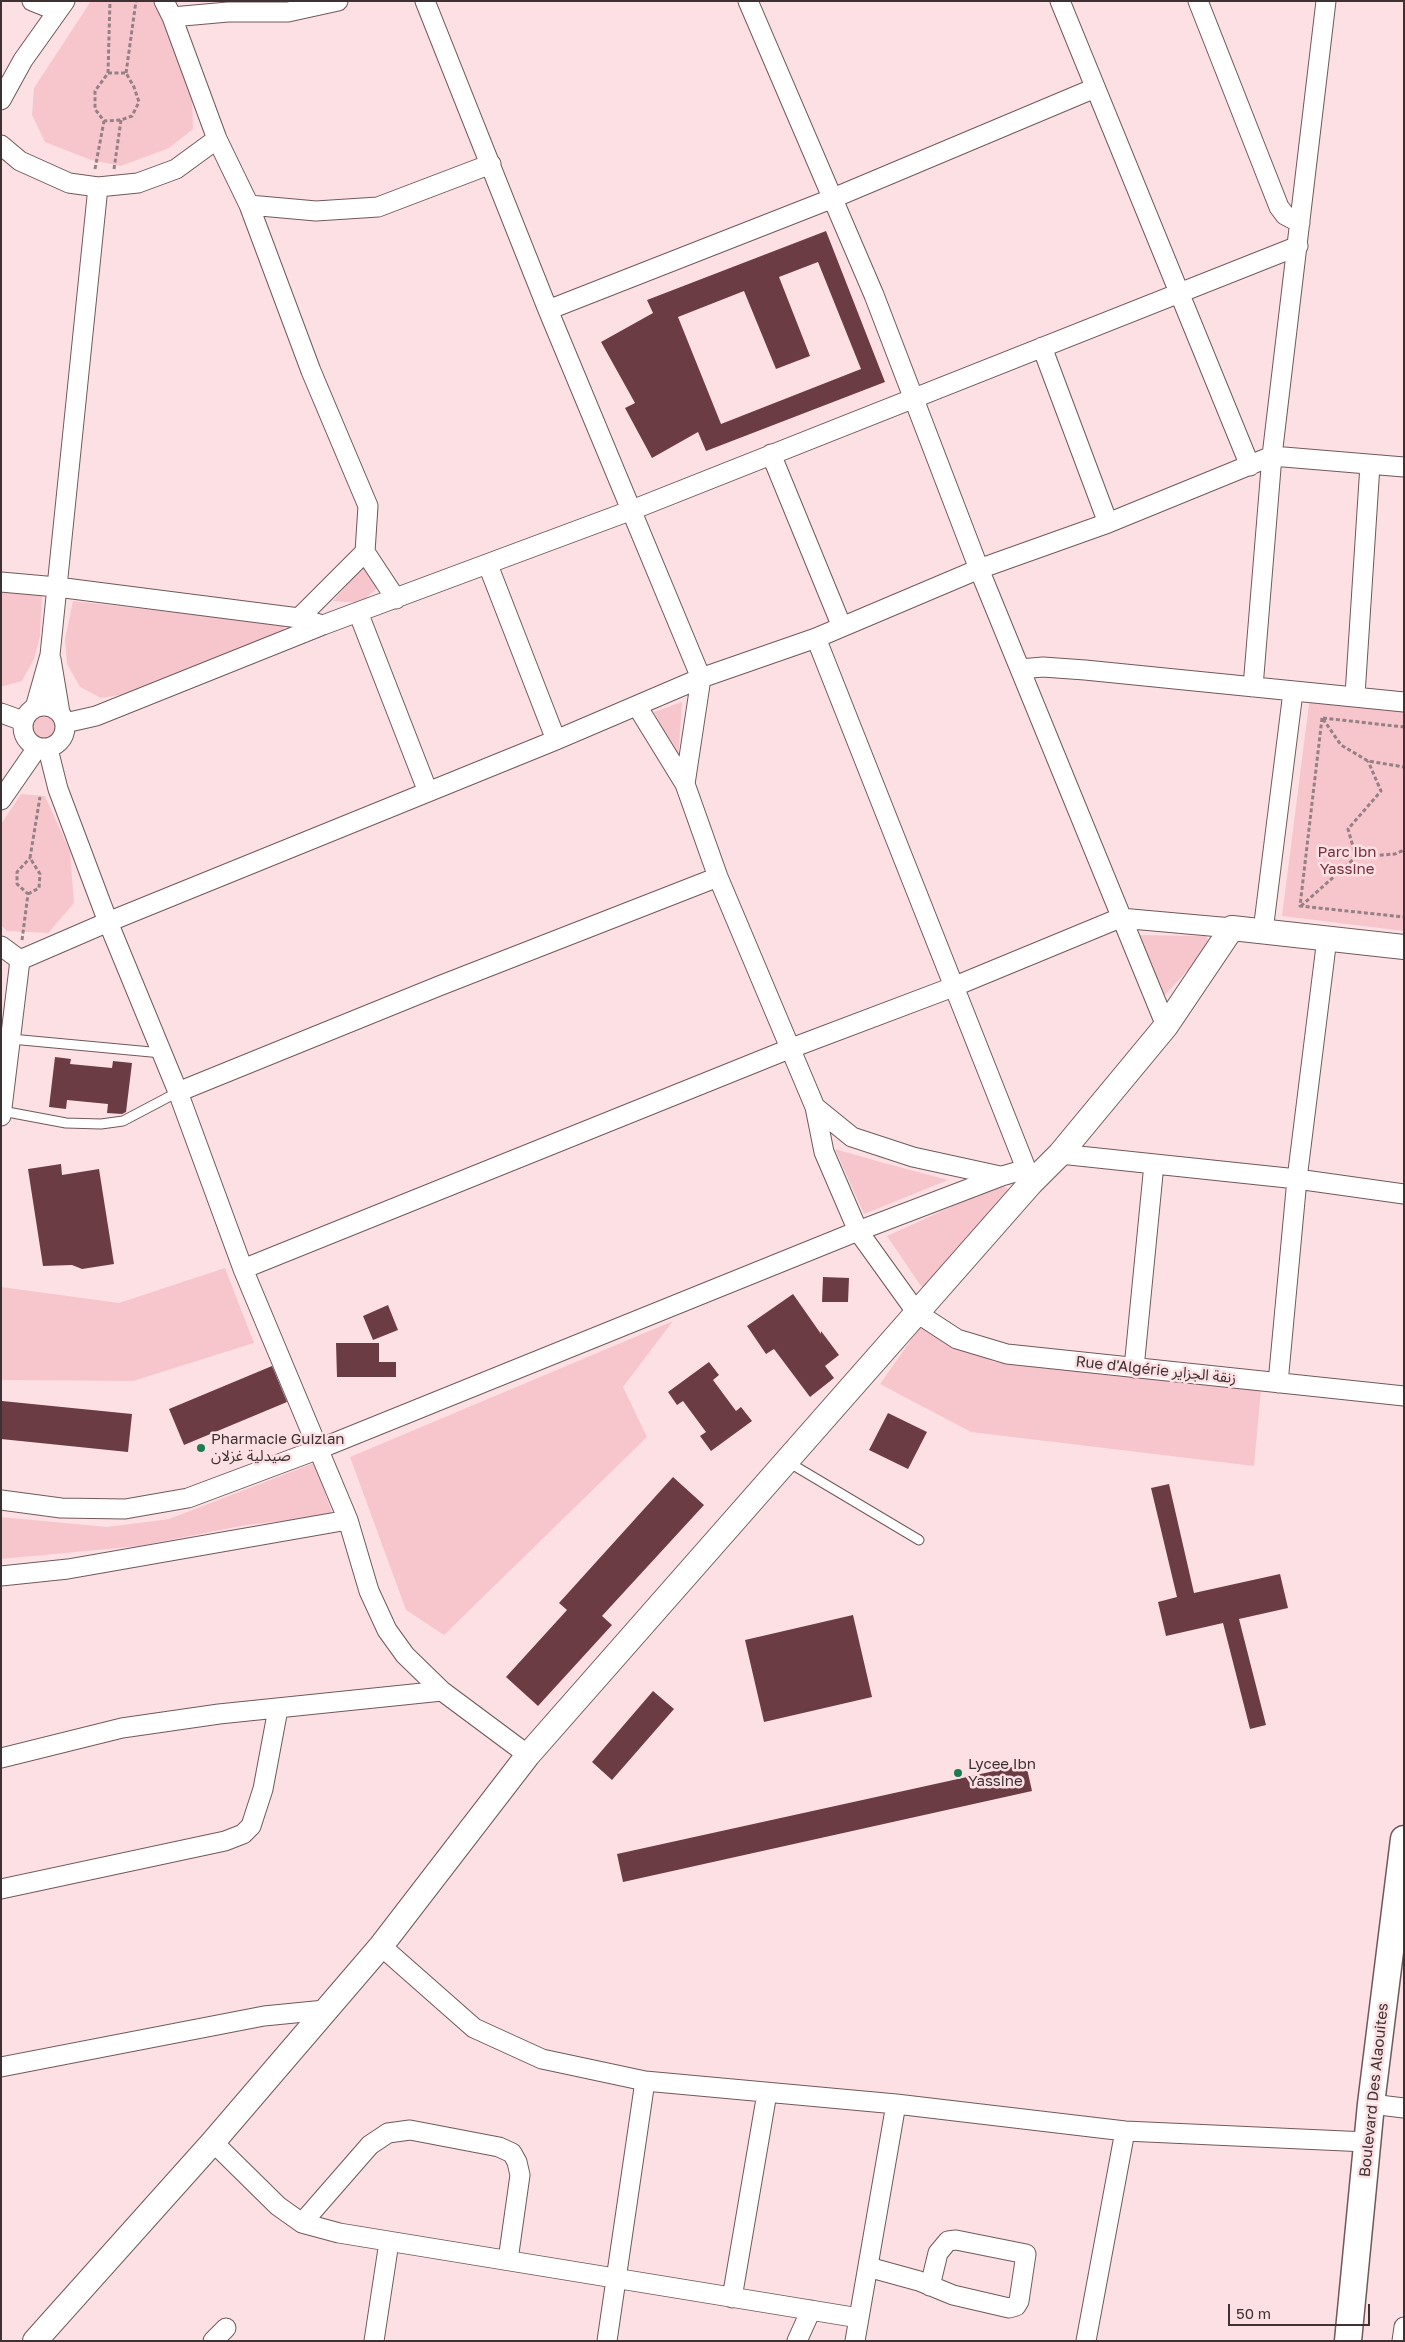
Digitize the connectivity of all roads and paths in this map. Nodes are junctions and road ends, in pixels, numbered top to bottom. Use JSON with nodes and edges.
{"nodes":[{"id":1,"x":32,"y":1,"type":"edge"},
{"id":2,"x":110,"y":1,"type":"edge"},
{"id":3,"x":136,"y":1,"type":"edge"},
{"id":4,"x":338,"y":1,"type":"edge"},
{"id":5,"x":425,"y":1,"type":"edge"},
{"id":6,"x":1060,"y":1,"type":"edge"},
{"id":7,"x":1198,"y":1,"type":"edge"},
{"id":8,"x":1326,"y":1,"type":"edge"},
{"id":9,"x":752,"y":2,"type":"edge"},
{"id":10,"x":61,"y":6,"type":"edge"},
{"id":11,"x":168,"y":9,"type":"edge"},
{"id":12,"x":108,"y":72,"type":"junction"},
{"id":13,"x":126,"y":73,"type":"junction"},
{"id":14,"x":1095,"y":88,"type":"junction"},
{"id":15,"x":1,"y":100,"type":"edge"},
{"id":16,"x":121,"y":120,"type":"junction"},
{"id":17,"x":104,"y":121,"type":"junction"},
{"id":18,"x":217,"y":139,"type":"junction"},
{"id":19,"x":1,"y":145,"type":"edge"},
{"id":20,"x":491,"y":164,"type":"junction"},
{"id":21,"x":98,"y":187,"type":"junction"},
{"id":22,"x":831,"y":199,"type":"junction"},
{"id":23,"x":248,"y":205,"type":"junction"},
{"id":24,"x":1300,"y":223,"type":"junction"},
{"id":25,"x":1298,"y":246,"type":"junction"},
{"id":26,"x":1178,"y":292,"type":"junction"},
{"id":27,"x":548,"y":310,"type":"junction"},
{"id":28,"x":1042,"y":347,"type":"junction"},
{"id":29,"x":914,"y":397,"type":"junction"},
{"id":30,"x":771,"y":454,"type":"junction"},
{"id":31,"x":1272,"y":456,"type":"junction"},
{"id":32,"x":1370,"y":464,"type":"junction"},
{"id":33,"x":1250,"y":466,"type":"junction"},
{"id":34,"x":1404,"y":467,"type":"edge"},
{"id":35,"x":632,"y":510,"type":"junction"},
{"id":36,"x":1108,"y":523,"type":"junction"},
{"id":37,"x":365,"y":552,"type":"junction"},
{"id":38,"x":488,"y":565,"type":"junction"},
{"id":39,"x":980,"y":569,"type":"junction"},
{"id":40,"x":1,"y":582,"type":"edge"},
{"id":41,"x":57,"y":587,"type":"junction"},
{"id":42,"x":396,"y":599,"type":"junction"},
{"id":43,"x":358,"y":612,"type":"junction"},
{"id":44,"x":299,"y":618,"type":"junction"},
{"id":45,"x":323,"y":625,"type":"junction"},
{"id":46,"x":842,"y":627,"type":"junction"},
{"id":47,"x":816,"y":638,"type":"junction"},
{"id":48,"x":50,"y":655,"type":"junction"},
{"id":49,"x":1020,"y":669,"type":"junction"},
{"id":50,"x":701,"y":678,"type":"junction"},
{"id":51,"x":1252,"y":686,"type":"junction"},
{"id":52,"x":1293,"y":692,"type":"junction"},
{"id":53,"x":1355,"y":696,"type":"junction"},
{"id":54,"x":1404,"y":702,"type":"edge"},
{"id":55,"x":638,"y":706,"type":"junction"},
{"id":56,"x":1,"y":713,"type":"edge"},
{"id":57,"x":29,"y":714,"type":"junction"},
{"id":58,"x":62,"y":718,"type":"junction"},
{"id":59,"x":1322,"y":718,"type":"junction"},
{"id":60,"x":1404,"y":727,"type":"edge"},
{"id":61,"x":556,"y":740,"type":"junction"},
{"id":62,"x":42,"y":748,"type":"junction"},
{"id":63,"x":1368,"y":761,"type":"junction"},
{"id":64,"x":1404,"y":767,"type":"edge"},
{"id":65,"x":685,"y":784,"type":"junction"},
{"id":66,"x":428,"y":792,"type":"junction"},
{"id":67,"x":41,"y":794,"type":"dead end"},
{"id":68,"x":1,"y":800,"type":"edge"},
{"id":69,"x":1404,"y":850,"type":"edge"},
{"id":70,"x":1356,"y":857,"type":"junction"},
{"id":71,"x":30,"y":858,"type":"junction"},
{"id":72,"x":718,"y":877,"type":"junction"},
{"id":73,"x":28,"y":894,"type":"junction"},
{"id":74,"x":1300,"y":906,"type":"junction"},
{"id":75,"x":1120,"y":918,"type":"junction"},
{"id":76,"x":1404,"y":918,"type":"edge"},
{"id":77,"x":108,"y":922,"type":"junction"},
{"id":78,"x":1232,"y":928,"type":"junction"},
{"id":79,"x":1263,"y":931,"type":"junction"},
{"id":80,"x":1327,"y":938,"type":"junction"},
{"id":81,"x":1,"y":946,"type":"edge"},
{"id":82,"x":1404,"y":947,"type":"edge"},
{"id":83,"x":20,"y":960,"type":"junction"},
{"id":84,"x":953,"y":987,"type":"junction"},
{"id":85,"x":1166,"y":1026,"type":"junction"},
{"id":86,"x":11,"y":1038,"type":"junction"},
{"id":87,"x":789,"y":1049,"type":"junction"},
{"id":88,"x":162,"y":1053,"type":"junction"},
{"id":89,"x":4,"y":1067,"type":"edge"},
{"id":90,"x":178,"y":1092,"type":"junction"},
{"id":91,"x":815,"y":1107,"type":"junction"},
{"id":92,"x":2,"y":1114,"type":"edge"},
{"id":93,"x":1060,"y":1154,"type":"junction"},
{"id":94,"x":1154,"y":1164,"type":"junction"},
{"id":95,"x":1002,"y":1176,"type":"junction"},
{"id":96,"x":1029,"y":1176,"type":"junction"},
{"id":97,"x":1297,"y":1179,"type":"junction"},
{"id":98,"x":1404,"y":1194,"type":"edge"},
{"id":99,"x":858,"y":1231,"type":"junction"},
{"id":100,"x":243,"y":1269,"type":"junction"},
{"id":101,"x":917,"y":1313,"type":"junction"},
{"id":102,"x":1134,"y":1368,"type":"junction"},
{"id":103,"x":1278,"y":1383,"type":"junction"},
{"id":104,"x":1404,"y":1396,"type":"edge"},
{"id":105,"x":320,"y":1450,"type":"junction"},
{"id":106,"x":786,"y":1460,"type":"junction"},
{"id":107,"x":1,"y":1500,"type":"edge"},
{"id":108,"x":348,"y":1520,"type":"junction"},
{"id":109,"x":919,"y":1540,"type":"dead end"},
{"id":110,"x":1,"y":1576,"type":"edge"},
{"id":111,"x":442,"y":1691,"type":"junction"},
{"id":112,"x":278,"y":1709,"type":"junction"},
{"id":113,"x":528,"y":1755,"type":"junction"},
{"id":114,"x":1,"y":1758,"type":"edge"},
{"id":115,"x":1404,"y":1839,"type":"edge"},
{"id":116,"x":1,"y":1889,"type":"edge"},
{"id":117,"x":381,"y":1946,"type":"junction"},
{"id":118,"x":325,"y":2010,"type":"junction"},
{"id":119,"x":1,"y":2067,"type":"edge"},
{"id":120,"x":645,"y":2081,"type":"junction"},
{"id":121,"x":767,"y":2093,"type":"junction"},
{"id":122,"x":896,"y":2104,"type":"junction"},
{"id":123,"x":1371,"y":2104,"type":"junction"},
{"id":124,"x":1404,"y":2108,"type":"edge"},
{"id":125,"x":1125,"y":2131,"type":"junction"},
{"id":126,"x":213,"y":2142,"type":"junction"},
{"id":127,"x":1368,"y":2142,"type":"junction"},
{"id":128,"x":302,"y":2223,"type":"junction"},
{"id":129,"x":389,"y":2242,"type":"junction"},
{"id":130,"x":508,"y":2260,"type":"junction"},
{"id":131,"x":868,"y":2267,"type":"junction"},
{"id":132,"x":617,"y":2279,"type":"junction"},
{"id":133,"x":930,"y":2286,"type":"junction"},
{"id":134,"x":732,"y":2298,"type":"junction"},
{"id":135,"x":811,"y":2310,"type":"junction"},
{"id":136,"x":859,"y":2318,"type":"junction"},
{"id":137,"x":1404,"y":2327,"type":"edge"},
{"id":138,"x":35,"y":2341,"type":"edge"},
{"id":139,"x":374,"y":2341,"type":"edge"},
{"id":140,"x":607,"y":2341,"type":"edge"},
{"id":141,"x":796,"y":2341,"type":"edge"},
{"id":142,"x":855,"y":2341,"type":"edge"},
{"id":143,"x":1086,"y":2341,"type":"edge"},
{"id":144,"x":1348,"y":2341,"type":"edge"},
{"id":145,"x":1402,"y":2341,"type":"edge"}],
"edges":[{"from":1,"to":10,"type":"street"},
{"from":2,"to":12,"type":"path"},
{"from":3,"to":13,"type":"path"},
{"from":4,"to":11,"type":"street"},
{"from":5,"to":20,"type":"street"},
{"from":6,"to":14,"type":"street"},
{"from":7,"to":24,"type":"street"},
{"from":8,"to":24,"type":"street"},
{"from":9,"to":22,"type":"street"},
{"from":10,"to":15,"type":"street"},
{"from":11,"to":18,"type":"street"},
{"from":12,"to":13,"type":"path"},
{"from":12,"to":17,"type":"path"},
{"from":13,"to":16,"type":"path"},
{"from":14,"to":22,"type":"street"},
{"from":14,"to":26,"type":"street"},
{"from":16,"to":17,"type":"path"},
{"from":16,"to":21,"type":"path"},
{"from":17,"to":21,"type":"path"},
{"from":18,"to":21,"type":"street"},
{"from":18,"to":23,"type":"street"},
{"from":19,"to":21,"type":"street"},
{"from":20,"to":23,"type":"street"},
{"from":20,"to":27,"type":"street"},
{"from":21,"to":41,"type":"street"},
{"from":22,"to":27,"type":"street"},
{"from":22,"to":29,"type":"street"},
{"from":23,"to":37,"type":"street"},
{"from":24,"to":25,"type":"street"},
{"from":25,"to":26,"type":"street"},
{"from":25,"to":31,"type":"street"},
{"from":26,"to":28,"type":"street"},
{"from":26,"to":33,"type":"street"},
{"from":27,"to":35,"type":"street"},
{"from":28,"to":29,"type":"street"},
{"from":28,"to":36,"type":"street"},
{"from":29,"to":30,"type":"street"},
{"from":29,"to":39,"type":"street"},
{"from":30,"to":35,"type":"street"},
{"from":30,"to":46,"type":"street"},
{"from":31,"to":32,"type":"street"},
{"from":31,"to":33,"type":"street"},
{"from":31,"to":51,"type":"street"},
{"from":32,"to":34,"type":"street"},
{"from":32,"to":53,"type":"street"},
{"from":33,"to":36,"type":"street"},
{"from":35,"to":38,"type":"street"},
{"from":35,"to":50,"type":"street"},
{"from":36,"to":39,"type":"street"},
{"from":37,"to":42,"type":"street"},
{"from":37,"to":44,"type":"street"},
{"from":38,"to":42,"type":"street"},
{"from":38,"to":61,"type":"street"},
{"from":39,"to":46,"type":"street"},
{"from":39,"to":49,"type":"street"},
{"from":40,"to":41,"type":"street"},
{"from":41,"to":44,"type":"street"},
{"from":41,"to":48,"type":"street"},
{"from":42,"to":43,"type":"street"},
{"from":43,"to":45,"type":"street"},
{"from":43,"to":66,"type":"street"},
{"from":44,"to":45,"type":"street"},
{"from":45,"to":58,"type":"street"},
{"from":46,"to":47,"type":"street"},
{"from":47,"to":50,"type":"street"},
{"from":47,"to":84,"type":"street"},
{"from":48,"to":57,"type":"street"},
{"from":48,"to":58,"type":"street"},
{"from":49,"to":51,"type":"street"},
{"from":49,"to":75,"type":"street"},
{"from":50,"to":55,"type":"street"},
{"from":50,"to":65,"type":"street"},
{"from":51,"to":52,"type":"street"},
{"from":52,"to":53,"type":"street"},
{"from":52,"to":79,"type":"street"},
{"from":53,"to":54,"type":"street"},
{"from":55,"to":61,"type":"street"},
{"from":55,"to":65,"type":"street"},
{"from":56,"to":57,"type":"street"},
{"from":57,"to":58,"type":"street"},
{"from":57,"to":62,"type":"street"},
{"from":58,"to":62,"type":"street"},
{"from":59,"to":60,"type":"path"},
{"from":59,"to":63,"type":"path"},
{"from":59,"to":74,"type":"path"},
{"from":61,"to":66,"type":"street"},
{"from":62,"to":68,"type":"street"},
{"from":62,"to":77,"type":"street"},
{"from":63,"to":64,"type":"path"},
{"from":63,"to":70,"type":"path"},
{"from":65,"to":72,"type":"street"},
{"from":66,"to":77,"type":"street"},
{"from":67,"to":71,"type":"path"},
{"from":69,"to":70,"type":"path"},
{"from":70,"to":74,"type":"path"},
{"from":71,"to":73,"type":"path"},
{"from":71,"to":73,"type":"path"},
{"from":72,"to":87,"type":"street"},
{"from":72,"to":90,"type":"street"},
{"from":73,"to":83,"type":"path"},
{"from":74,"to":76,"type":"path"},
{"from":75,"to":78,"type":"street"},
{"from":75,"to":84,"type":"street"},
{"from":75,"to":85,"type":"street"},
{"from":77,"to":83,"type":"street"},
{"from":77,"to":88,"type":"street"},
{"from":78,"to":79,"type":"street"},
{"from":78,"to":85,"type":"street"},
{"from":79,"to":80,"type":"street"},
{"from":80,"to":82,"type":"street"},
{"from":80,"to":97,"type":"street"},
{"from":81,"to":83,"type":"street"},
{"from":83,"to":86,"type":"street"},
{"from":84,"to":87,"type":"street"},
{"from":84,"to":96,"type":"street"},
{"from":85,"to":93,"type":"street"},
{"from":86,"to":88,"type":"lane"},
{"from":86,"to":89,"type":"street"},
{"from":87,"to":91,"type":"street"},
{"from":87,"to":100,"type":"street"},
{"from":88,"to":90,"type":"street"},
{"from":89,"to":92,"type":"street"},
{"from":90,"to":92,"type":"lane"},
{"from":90,"to":100,"type":"street"},
{"from":91,"to":95,"type":"street"},
{"from":91,"to":99,"type":"street"},
{"from":93,"to":94,"type":"street"},
{"from":93,"to":96,"type":"street"},
{"from":94,"to":97,"type":"street"},
{"from":94,"to":102,"type":"street"},
{"from":95,"to":96,"type":"street"},
{"from":95,"to":99,"type":"street"},
{"from":96,"to":101,"type":"street"},
{"from":97,"to":98,"type":"street"},
{"from":97,"to":103,"type":"street"},
{"from":99,"to":101,"type":"street"},
{"from":99,"to":105,"type":"street"},
{"from":100,"to":105,"type":"street"},
{"from":101,"to":102,"type":"street","name":"Rue d'Algérie زنقة الجزاير"},
{"from":101,"to":106,"type":"street"},
{"from":102,"to":103,"type":"street","name":"Rue d'Algérie زنقة الجزاير"},
{"from":103,"to":104,"type":"street","name":"Rue d'Algérie زنقة الجزاير"},
{"from":105,"to":107,"type":"street"},
{"from":105,"to":108,"type":"street"},
{"from":106,"to":109,"type":"lane"},
{"from":106,"to":113,"type":"street"},
{"from":108,"to":110,"type":"street"},
{"from":108,"to":111,"type":"street"},
{"from":111,"to":112,"type":"street"},
{"from":111,"to":113,"type":"street"},
{"from":112,"to":114,"type":"street"},
{"from":112,"to":116,"type":"street"},
{"from":113,"to":117,"type":"street"},
{"from":115,"to":123,"type":"main road","name":"Boulevard Des Alaouites"},
{"from":117,"to":118,"type":"street"},
{"from":117,"to":120,"type":"street"},
{"from":118,"to":119,"type":"street"},
{"from":118,"to":126,"type":"street"},
{"from":120,"to":121,"type":"street"},
{"from":120,"to":132,"type":"street"},
{"from":121,"to":122,"type":"street"},
{"from":121,"to":134,"type":"street"},
{"from":122,"to":125,"type":"street"},
{"from":122,"to":131,"type":"street"},
{"from":123,"to":124,"type":"street"},
{"from":123,"to":127,"type":"main road","name":"Boulevard Des Alaouites"},
{"from":125,"to":127,"type":"street"},
{"from":125,"to":143,"type":"street"},
{"from":126,"to":128,"type":"street"},
{"from":126,"to":138,"type":"street"},
{"from":127,"to":144,"type":"main road","name":"Boulevard Des Alaouites"},
{"from":128,"to":129,"type":"street"},
{"from":128,"to":130,"type":"street"},
{"from":129,"to":130,"type":"street"},
{"from":129,"to":139,"type":"street"},
{"from":130,"to":132,"type":"street"},
{"from":131,"to":133,"type":"street"},
{"from":131,"to":136,"type":"street"},
{"from":132,"to":134,"type":"street"},
{"from":132,"to":140,"type":"street"},
{"from":133,"to":133,"type":"street"},
{"from":134,"to":135,"type":"street"},
{"from":135,"to":136,"type":"street"},
{"from":135,"to":141,"type":"street"},
{"from":136,"to":142,"type":"street"},
{"from":137,"to":145,"type":"street"}]}
